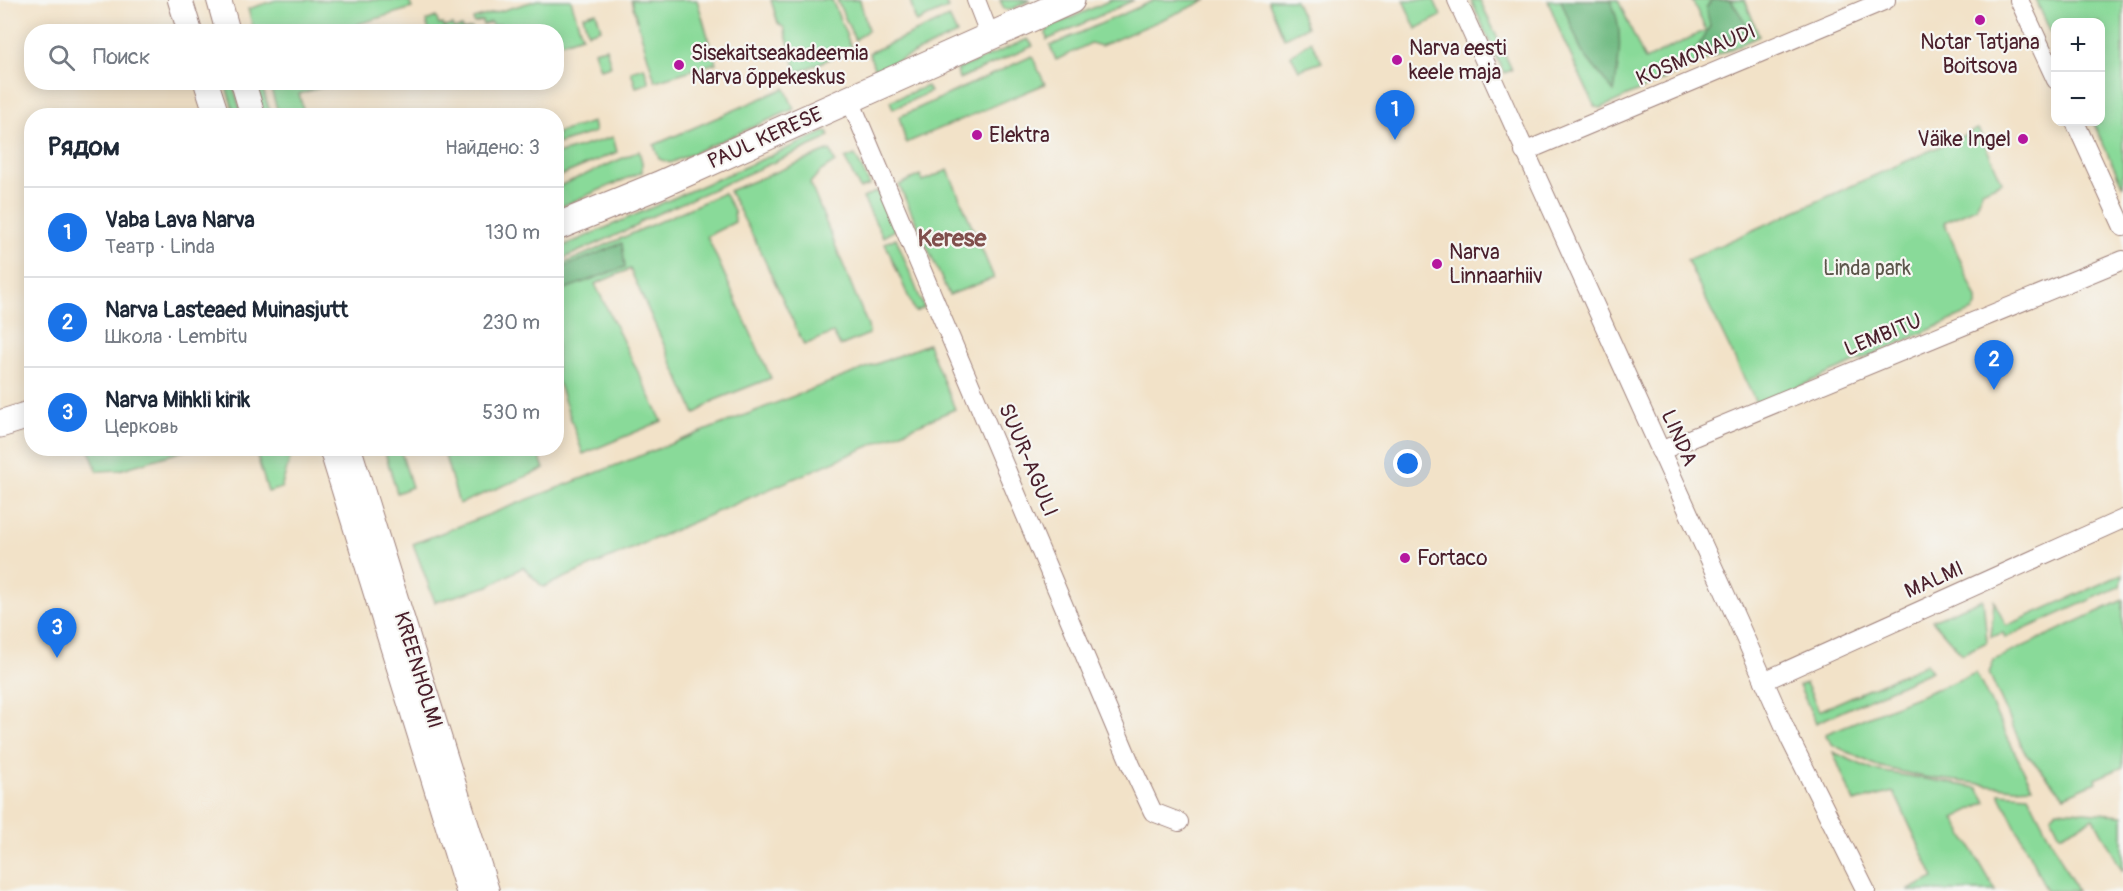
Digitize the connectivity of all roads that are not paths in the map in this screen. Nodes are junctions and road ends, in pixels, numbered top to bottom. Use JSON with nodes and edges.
{"nodes":[{"id":1,"x":180,"y":0,"type":"edge"},
{"id":2,"x":219,"y":0,"type":"edge"},
{"id":3,"x":976,"y":0,"type":"edge"},
{"id":4,"x":1071,"y":0,"type":"edge"},
{"id":5,"x":1457,"y":0,"type":"edge"},
{"id":6,"x":1886,"y":0,"type":"edge"},
{"id":7,"x":2019,"y":0,"type":"edge"},
{"id":8,"x":188,"y":24,"type":"edge"},
{"id":9,"x":226,"y":24,"type":"edge"},
{"id":10,"x":990,"y":36,"type":"junction"},
{"id":11,"x":2051,"y":72,"type":"edge"},
{"id":12,"x":209,"y":90,"type":"edge"},
{"id":13,"x":245,"y":90,"type":"edge"},
{"id":14,"x":850,"y":100,"type":"junction"},
{"id":15,"x":214,"y":108,"type":"edge"},
{"id":16,"x":251,"y":108,"type":"edge"},
{"id":17,"x":2077,"y":126,"type":"edge"},
{"id":18,"x":1524,"y":152,"type":"junction"},
{"id":19,"x":564,"y":224,"type":"edge"},
{"id":20,"x":2123,"y":227,"type":"edge"},
{"id":21,"x":2123,"y":260,"type":"edge"},
{"id":22,"x":24,"y":416,"type":"edge"},
{"id":23,"x":0,"y":424,"type":"edge"},
{"id":24,"x":1660,"y":451,"type":"junction"},
{"id":25,"x":334,"y":456,"type":"edge"},
{"id":26,"x":351,"y":456,"type":"edge"},
{"id":27,"x":2123,"y":519,"type":"edge"},
{"id":28,"x":393,"y":621,"type":"junction"},
{"id":29,"x":1764,"y":681,"type":"junction"},
{"id":30,"x":1179,"y":822,"type":"dead end"},
{"id":31,"x":468,"y":891,"type":"edge"},
{"id":32,"x":487,"y":891,"type":"edge"},
{"id":33,"x":1866,"y":891,"type":"edge"}],
"edges":[{"from":1,"to":8,"type":"main road"},
{"from":2,"to":9,"type":"main road"},
{"from":3,"to":10,"type":"street"},
{"from":4,"to":10,"type":"highway","name":"PAUL KERESE"},
{"from":5,"to":18,"type":"street","name":"LINDA"},
{"from":6,"to":18,"type":"street","name":"KOSMONAUDI"},
{"from":7,"to":11,"type":"street"},
{"from":10,"to":14,"type":"highway","name":"PAUL KERESE"},
{"from":12,"to":15,"type":"main road"},
{"from":13,"to":16,"type":"main road"},
{"from":14,"to":19,"type":"highway","name":"PAUL KERESE"},
{"from":14,"to":30,"type":"street","name":"SUUR-AGULI"},
{"from":17,"to":20,"type":"street"},
{"from":18,"to":24,"type":"street","name":"LINDA"},
{"from":21,"to":24,"type":"street","name":"LEMBITU"},
{"from":22,"to":23,"type":"highway"},
{"from":24,"to":29,"type":"street","name":"LINDA"},
{"from":25,"to":28,"type":"main road","name":"KREENHOLMI"},
{"from":26,"to":28,"type":"main road","name":"KREENHOLMI"},
{"from":27,"to":29,"type":"street","name":"MALMI"},
{"from":28,"to":31,"type":"main road","name":"KREENHOLMI"},
{"from":28,"to":32,"type":"main road","name":"KREENHOLMI"},
{"from":29,"to":33,"type":"street","name":"LINDA"}]}
